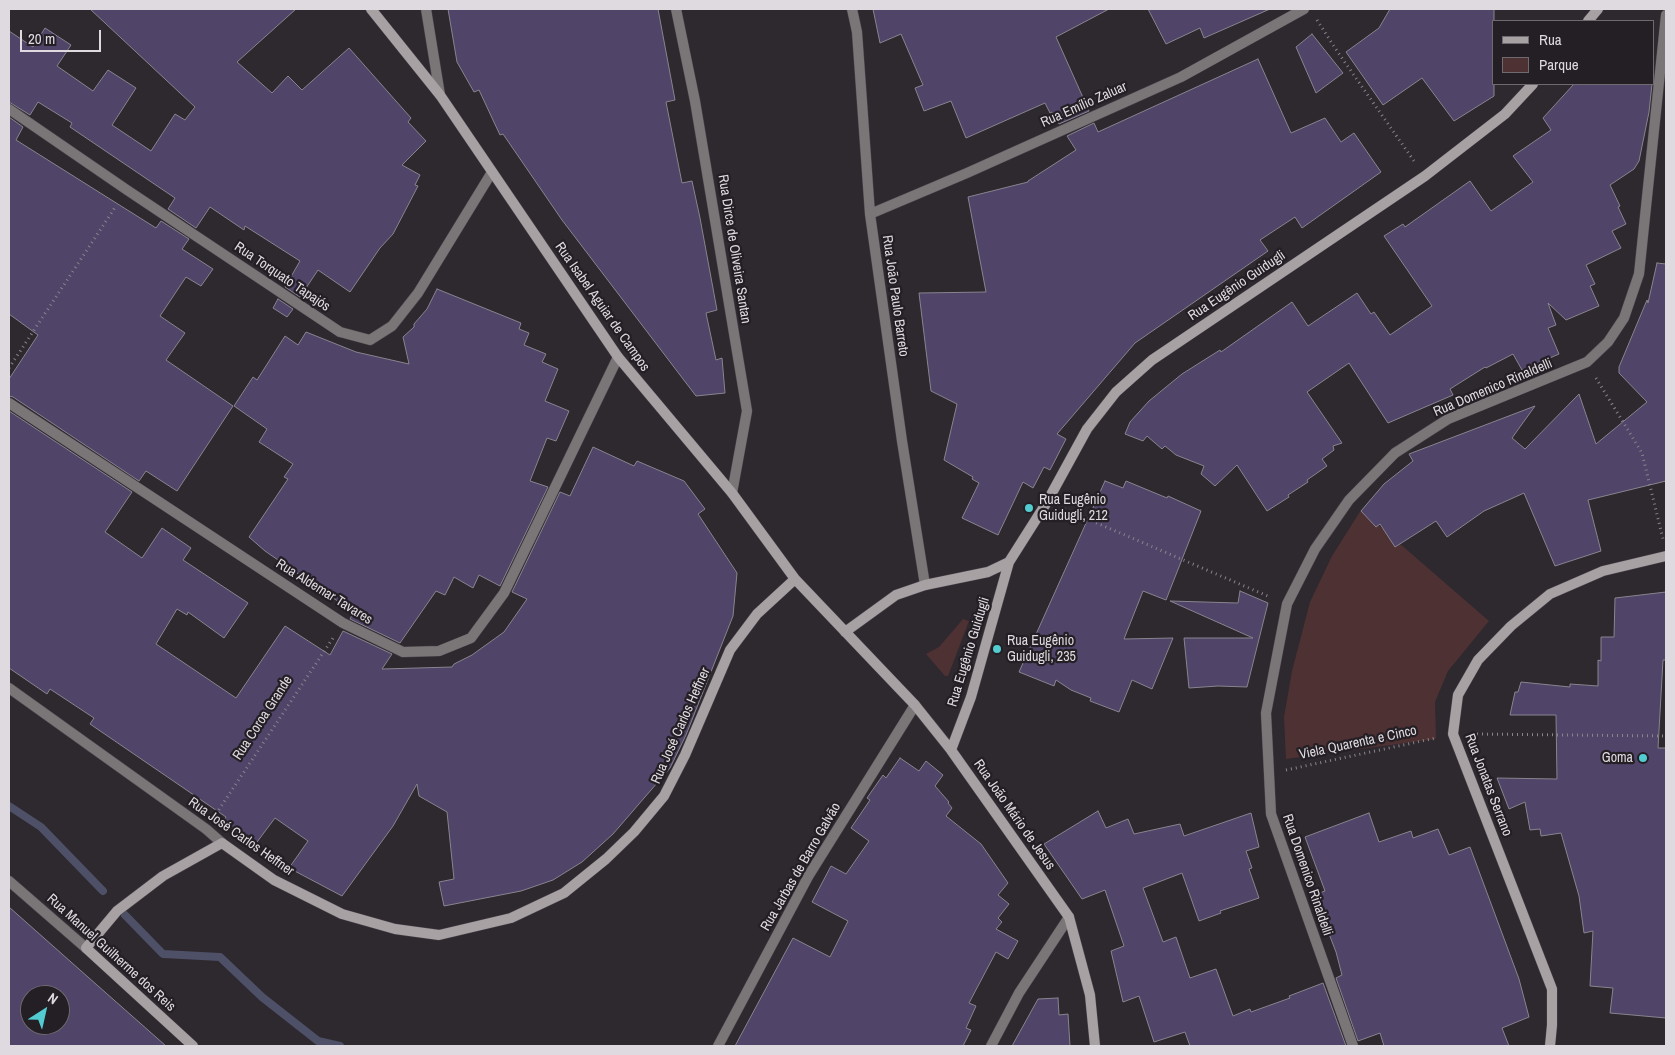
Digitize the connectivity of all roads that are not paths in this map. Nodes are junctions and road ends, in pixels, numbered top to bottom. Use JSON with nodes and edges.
{"nodes":[{"id":1,"x":371,"y":9,"type":"edge"},
{"id":2,"x":426,"y":9,"type":"edge"},
{"id":3,"x":676,"y":9,"type":"edge"},
{"id":4,"x":852,"y":9,"type":"edge"},
{"id":5,"x":1304,"y":9,"type":"edge"},
{"id":6,"x":1598,"y":9,"type":"edge"},
{"id":7,"x":1666,"y":15,"type":"edge"},
{"id":8,"x":1589,"y":20,"type":"edge"},
{"id":9,"x":1532,"y":85,"type":"edge"},
{"id":10,"x":440,"y":95,"type":"junction"},
{"id":11,"x":9,"y":109,"type":"edge"},
{"id":12,"x":492,"y":172,"type":"junction"},
{"id":13,"x":870,"y":214,"type":"junction"},
{"id":14,"x":618,"y":357,"type":"junction"},
{"id":15,"x":9,"y":403,"type":"edge"},
{"id":16,"x":732,"y":493,"type":"junction"},
{"id":17,"x":1666,"y":556,"type":"edge"},
{"id":18,"x":1009,"y":562,"type":"junction"},
{"id":19,"x":795,"y":579,"type":"junction"},
{"id":20,"x":925,"y":585,"type":"junction"},
{"id":21,"x":845,"y":632,"type":"junction"},
{"id":22,"x":9,"y":688,"type":"edge"},
{"id":23,"x":915,"y":705,"type":"junction"},
{"id":24,"x":951,"y":750,"type":"junction"},
{"id":25,"x":222,"y":843,"type":"junction"},
{"id":26,"x":9,"y":881,"type":"edge"},
{"id":27,"x":1069,"y":917,"type":"junction"},
{"id":28,"x":86,"y":948,"type":"junction"},
{"id":29,"x":193,"y":1046,"type":"edge"},
{"id":30,"x":718,"y":1046,"type":"edge"},
{"id":31,"x":992,"y":1046,"type":"edge"},
{"id":32,"x":1095,"y":1046,"type":"edge"},
{"id":33,"x":1353,"y":1046,"type":"edge"},
{"id":34,"x":1550,"y":1046,"type":"edge"}],
"edges":[{"from":1,"to":10,"type":"main road","name":"Rua Isabel Aguiar de Campos"},
{"from":2,"to":10,"type":"street"},
{"from":3,"to":16,"type":"street","name":"Rua Dirce de Oliveira Santan"},
{"from":4,"to":13,"type":"street","name":"Rua João Paulo Barreto"},
{"from":5,"to":13,"type":"street","name":"Rua Emílio Zaluar"},
{"from":6,"to":8,"type":"main road"},
{"from":7,"to":33,"type":"street","name":"Rua Domenico Rinaldelli"},
{"from":9,"to":18,"type":"main road","name":"Rua Eugênio Guidugli"},
{"from":10,"to":12,"type":"main road","name":"Rua Isabel Aguiar de Campos"},
{"from":11,"to":12,"type":"street","name":"Rua Torquato Tapajós"},
{"from":12,"to":14,"type":"main road","name":"Rua Isabel Aguiar de Campos"},
{"from":13,"to":20,"type":"street","name":"Rua João Paulo Barreto"},
{"from":14,"to":15,"type":"street","name":"Rua Aldemar Tavares"},
{"from":14,"to":16,"type":"main road","name":"Rua Isabel Aguiar de Campos"},
{"from":16,"to":19,"type":"main road","name":"Rua Isabel Aguiar de Campos"},
{"from":17,"to":34,"type":"main road","name":"Rua Jonatas Serrano"},
{"from":18,"to":20,"type":"main road"},
{"from":18,"to":24,"type":"main road","name":"Rua Eugênio Guidugli"},
{"from":19,"to":21,"type":"main road","name":"Rua Isabel Aguiar de Campos"},
{"from":19,"to":25,"type":"main road","name":"Rua José Carlos Heffner"},
{"from":20,"to":21,"type":"main road"},
{"from":21,"to":23,"type":"main road","name":"Rua João Mário de Jesus"},
{"from":22,"to":25,"type":"street","name":"Rua José Carlos Heffner"},
{"from":23,"to":24,"type":"main road","name":"Rua João Mário de Jesus"},
{"from":23,"to":30,"type":"street","name":"Rua Jarbas de Barro Galvão"},
{"from":24,"to":27,"type":"main road","name":"Rua João Mário de Jesus"},
{"from":25,"to":28,"type":"main road"},
{"from":26,"to":28,"type":"street","name":"Rua Manuel Guilherme dos Reis"},
{"from":27,"to":31,"type":"street"},
{"from":27,"to":32,"type":"main road","name":"Rua João Mário de Jesus"},
{"from":28,"to":29,"type":"main road","name":"Rua Manuel Guilherme dos Reis"}]}
